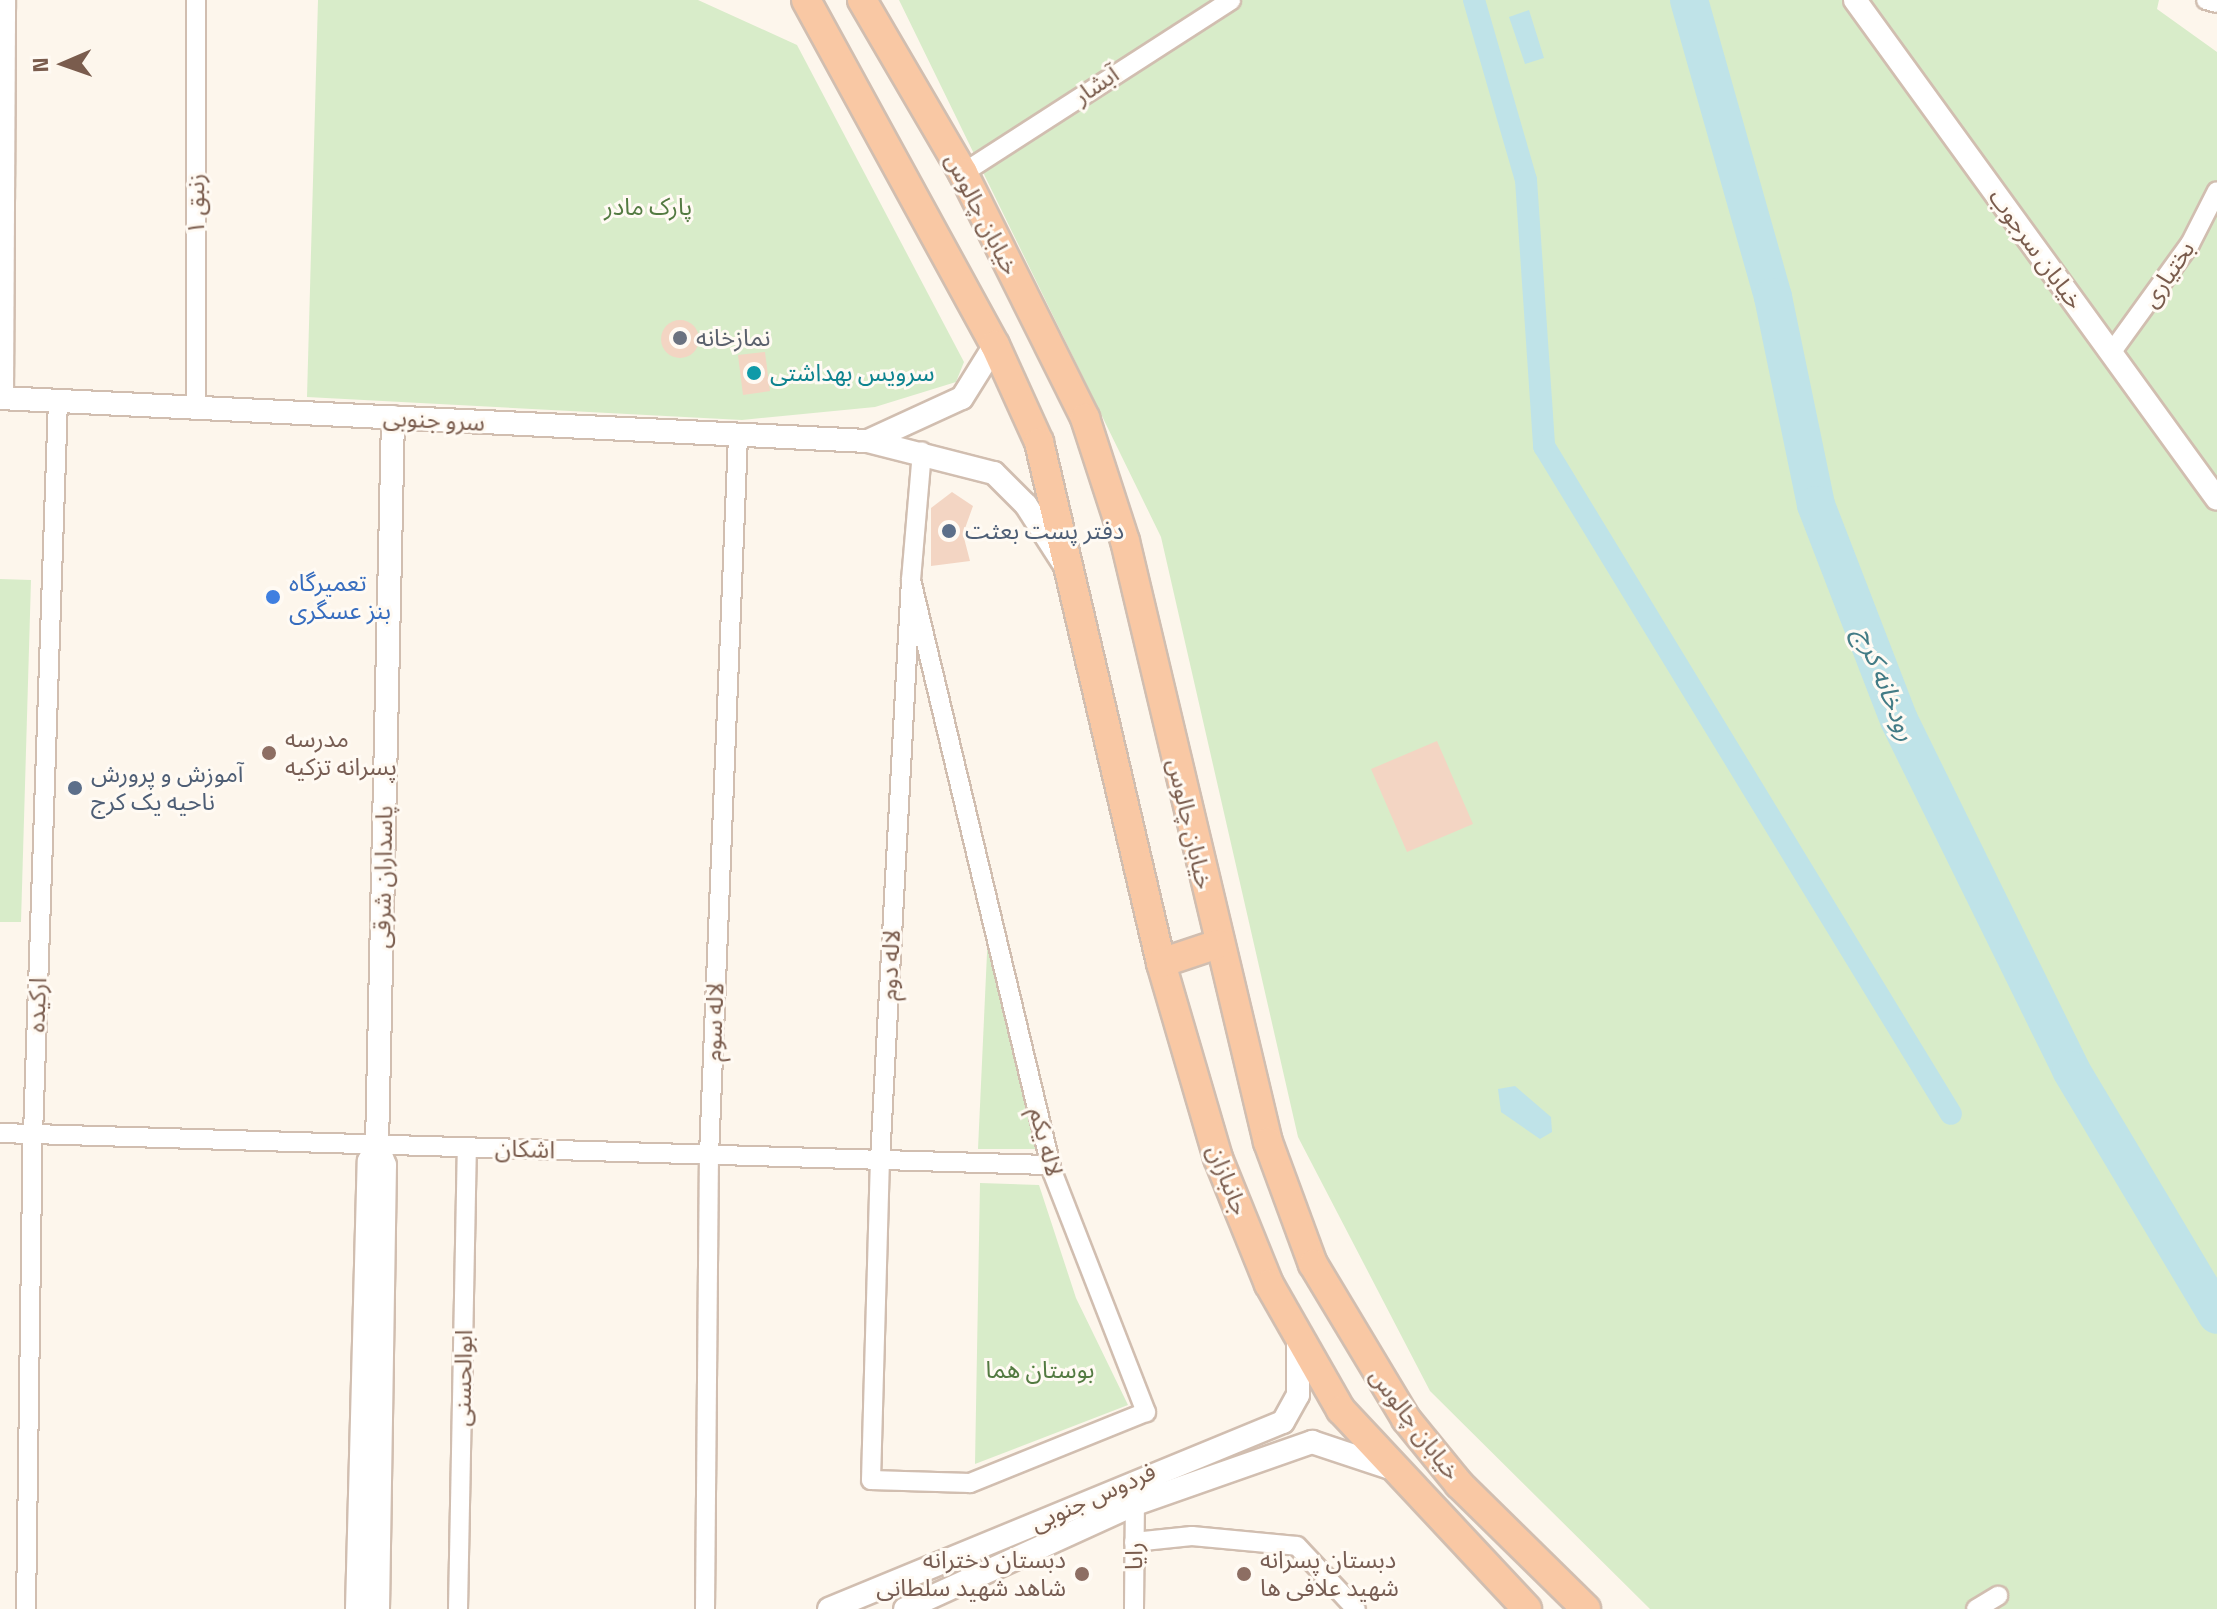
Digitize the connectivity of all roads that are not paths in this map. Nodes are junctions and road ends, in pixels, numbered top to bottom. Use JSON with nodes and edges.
{"nodes":[{"id":1,"x":6,"y":0,"type":"edge"},
{"id":2,"x":196,"y":0,"type":"edge"},
{"id":3,"x":806,"y":0,"type":"edge"},
{"id":4,"x":862,"y":0,"type":"edge"},
{"id":5,"x":1231,"y":0,"type":"edge"},
{"id":6,"x":1855,"y":0,"type":"edge"},
{"id":7,"x":2206,"y":0,"type":"edge"},
{"id":8,"x":2217,"y":3,"type":"edge"},
{"id":9,"x":963,"y":173,"type":"junction"},
{"id":10,"x":2217,"y":191,"type":"edge"},
{"id":11,"x":995,"y":345,"type":"junction"},
{"id":12,"x":2111,"y":353,"type":"junction"},
{"id":13,"x":2,"y":398,"type":"edge"},
{"id":14,"x":58,"y":401,"type":"junction"},
{"id":15,"x":196,"y":408,"type":"junction"},
{"id":16,"x":393,"y":417,"type":"junction"},
{"id":17,"x":738,"y":435,"type":"junction"},
{"id":18,"x":868,"y":441,"type":"junction"},
{"id":19,"x":922,"y":451,"type":"junction"},
{"id":20,"x":2217,"y":499,"type":"edge"},
{"id":21,"x":911,"y":580,"type":"junction"},
{"id":22,"x":1077,"y":585,"type":"junction"},
{"id":23,"x":1096,"y":668,"type":"joint"},
{"id":24,"x":1218,"y":944,"type":"junction"},
{"id":25,"x":1161,"y":963,"type":"junction"},
{"id":26,"x":0,"y":1133,"type":"edge"},
{"id":27,"x":33,"y":1134,"type":"junction"},
{"id":28,"x":377,"y":1145,"type":"junction"},
{"id":29,"x":467,"y":1148,"type":"junction"},
{"id":30,"x":709,"y":1155,"type":"junction"},
{"id":31,"x":880,"y":1160,"type":"junction"},
{"id":32,"x":1050,"y":1165,"type":"junction"},
{"id":33,"x":1298,"y":1343,"type":"junction"},
{"id":34,"x":1396,"y":1470,"type":"junction"},
{"id":35,"x":871,"y":1480,"type":"joint"},
{"id":36,"x":1135,"y":1504,"type":"junction"},
{"id":37,"x":1134,"y":1542,"type":"junction"},
{"id":38,"x":1998,"y":1596,"type":"dead end"},
{"id":39,"x":1584,"y":1607,"type":"edge"},
{"id":40,"x":26,"y":1609,"type":"edge"},
{"id":41,"x":357,"y":1609,"type":"edge"},
{"id":42,"x":378,"y":1609,"type":"edge"},
{"id":43,"x":458,"y":1609,"type":"edge"},
{"id":44,"x":705,"y":1609,"type":"edge"},
{"id":45,"x":829,"y":1609,"type":"edge"},
{"id":46,"x":907,"y":1609,"type":"edge"},
{"id":47,"x":1134,"y":1609,"type":"edge"},
{"id":48,"x":1356,"y":1609,"type":"edge"},
{"id":49,"x":1527,"y":1609,"type":"edge"},
{"id":50,"x":1976,"y":1609,"type":"edge"}],
"edges":[{"from":1,"to":13,"type":"street"},
{"from":2,"to":15,"type":"street","name":"زنبق ۱"},
{"from":3,"to":11,"type":"highway","name":"خیابان چالوس"},
{"from":4,"to":9,"type":"highway","name":"خیابان چالوس"},
{"from":5,"to":9,"type":"street","name":"آبشار"},
{"from":6,"to":12,"type":"street","name":"خیابان سرجوب"},
{"from":7,"to":8,"type":"street"},
{"from":9,"to":24,"type":"highway","name":"خیابان چالوس"},
{"from":10,"to":12,"type":"street","name":"بختیاری"},
{"from":11,"to":18,"type":"street"},
{"from":11,"to":22,"type":"highway","name":"خیابان چالوس"},
{"from":12,"to":20,"type":"street","name":"خیابان سرجوب"},
{"from":13,"to":14,"type":"street","name":"سرو جنوبی"},
{"from":14,"to":15,"type":"street","name":"سرو جنوبی"},
{"from":14,"to":27,"type":"street","name":"ارکیده"},
{"from":15,"to":16,"type":"street","name":"سرو جنوبی"},
{"from":16,"to":17,"type":"street","name":"سرو جنوبی"},
{"from":16,"to":28,"type":"street","name":"پاسداران شرقی"},
{"from":17,"to":18,"type":"street","name":"سرو جنوبی"},
{"from":17,"to":30,"type":"street","name":"لاله سوم"},
{"from":18,"to":19,"type":"street","name":"سرو جنوبی"},
{"from":19,"to":21,"type":"street","name":"لاله دوم"},
{"from":19,"to":22,"type":"street","name":"سرو جنوبی"},
{"from":21,"to":31,"type":"street","name":"لاله دوم"},
{"from":21,"to":32,"type":"street","name":"لاله یکم"},
{"from":22,"to":23,"type":"highway","name":"خیابان چالوس"},
{"from":23,"to":25,"type":"highway","name":"جانبازان"},
{"from":24,"to":25,"type":"highway"},
{"from":24,"to":39,"type":"highway","name":"خیابان چالوس"},
{"from":25,"to":33,"type":"highway","name":"جانبازان"},
{"from":26,"to":27,"type":"street","name":"اشکان"},
{"from":27,"to":28,"type":"street","name":"اشکان"},
{"from":27,"to":40,"type":"street","name":"ارکیده"},
{"from":28,"to":29,"type":"street","name":"اشکان"},
{"from":28,"to":41,"type":"street","name":"پاسداران شرقی"},
{"from":28,"to":42,"type":"street","name":"پاسداران شرقی"},
{"from":29,"to":30,"type":"street","name":"اشکان"},
{"from":29,"to":43,"type":"street","name":"ابوالحسنی"},
{"from":30,"to":31,"type":"street","name":"اشکان"},
{"from":30,"to":44,"type":"street","name":"لاله سوم"},
{"from":31,"to":32,"type":"street","name":"اشکان"},
{"from":31,"to":35,"type":"street","name":"لاله دوم"},
{"from":32,"to":35,"type":"street","name":"لاله یکم"},
{"from":33,"to":34,"type":"highway","name":"جانبازان"},
{"from":33,"to":45,"type":"street","name":"فردوس جنوبی"},
{"from":34,"to":36,"type":"street","name":"فردوس جنوبی"},
{"from":34,"to":49,"type":"highway","name":"جانبازان"},
{"from":36,"to":37,"type":"street","name":"رایا"},
{"from":36,"to":46,"type":"street","name":"فردوس جنوبی"},
{"from":37,"to":47,"type":"street","name":"رایا"},
{"from":37,"to":48,"type":"street"},
{"from":38,"to":50,"type":"street"}]}
